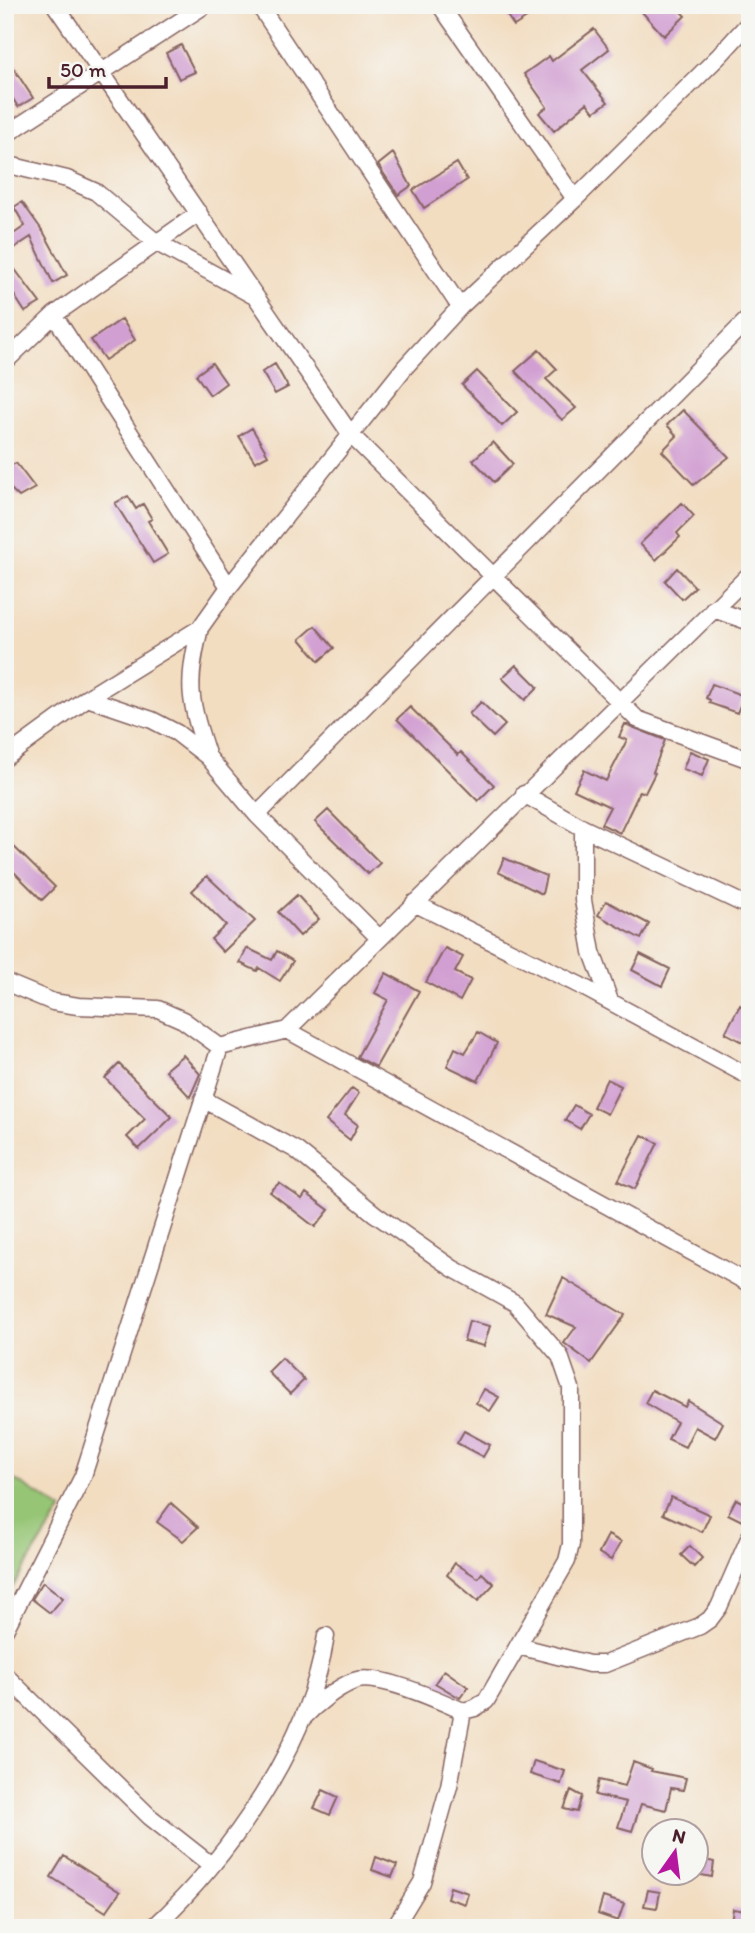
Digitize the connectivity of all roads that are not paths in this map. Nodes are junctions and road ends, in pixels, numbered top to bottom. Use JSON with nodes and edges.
{"nodes":[{"id":1,"x":55,"y":5,"type":"edge"},
{"id":2,"x":205,"y":5,"type":"edge"},
{"id":3,"x":259,"y":5,"type":"edge"},
{"id":4,"x":440,"y":5,"type":"edge"},
{"id":5,"x":750,"y":22,"type":"edge"},
{"id":6,"x":101,"y":73,"type":"junction"},
{"id":7,"x":5,"y":135,"type":"edge"},
{"id":8,"x":5,"y":163,"type":"edge"},
{"id":9,"x":575,"y":199,"type":"junction"},
{"id":10,"x":199,"y":214,"type":"junction"},
{"id":11,"x":157,"y":243,"type":"junction"},
{"id":12,"x":256,"y":297,"type":"junction"},
{"id":13,"x":460,"y":307,"type":"junction"},
{"id":14,"x":54,"y":315,"type":"junction"},
{"id":15,"x":750,"y":317,"type":"edge"},
{"id":16,"x":5,"y":362,"type":"edge"},
{"id":17,"x":351,"y":435,"type":"junction"},
{"id":18,"x":750,"y":574,"type":"edge"},
{"id":19,"x":493,"y":577,"type":"junction"},
{"id":20,"x":229,"y":587,"type":"junction"},
{"id":21,"x":713,"y":609,"type":"junction"},
{"id":22,"x":750,"y":622,"type":"edge"},
{"id":23,"x":200,"y":628,"type":"junction"},
{"id":24,"x":87,"y":698,"type":"junction"},
{"id":25,"x":618,"y":702,"type":"junction"},
{"id":26,"x":208,"y":757,"type":"junction"},
{"id":27,"x":5,"y":758,"type":"edge"},
{"id":28,"x":750,"y":760,"type":"edge"},
{"id":29,"x":524,"y":794,"type":"junction"},
{"id":30,"x":257,"y":815,"type":"junction"},
{"id":31,"x":583,"y":828,"type":"junction"},
{"id":32,"x":414,"y":903,"type":"junction"},
{"id":33,"x":750,"y":906,"type":"edge"},
{"id":34,"x":379,"y":939,"type":"junction"},
{"id":35,"x":592,"y":952,"type":"junction"},
{"id":36,"x":5,"y":982,"type":"edge"},
{"id":37,"x":580,"y":986,"type":"junction"},
{"id":38,"x":610,"y":1001,"type":"junction"},
{"id":39,"x":286,"y":1030,"type":"junction"},
{"id":40,"x":220,"y":1047,"type":"junction"},
{"id":41,"x":750,"y":1077,"type":"edge"},
{"id":42,"x":203,"y":1099,"type":"junction"},
{"id":43,"x":750,"y":1284,"type":"edge"},
{"id":44,"x":750,"y":1536,"type":"edge"},
{"id":45,"x":5,"y":1630,"type":"edge"},
{"id":46,"x":326,"y":1636,"type":"dead end"},
{"id":47,"x":518,"y":1646,"type":"junction"},
{"id":48,"x":5,"y":1675,"type":"edge"},
{"id":49,"x":463,"y":1711,"type":"junction"},
{"id":50,"x":302,"y":1719,"type":"junction"},
{"id":51,"x":211,"y":1866,"type":"junction"},
{"id":52,"x":153,"y":1928,"type":"edge"},
{"id":53,"x":394,"y":1928,"type":"edge"}],
"edges":[{"from":1,"to":6,"type":"street"},
{"from":2,"to":6,"type":"street"},
{"from":3,"to":13,"type":"street"},
{"from":4,"to":9,"type":"street"},
{"from":5,"to":9,"type":"street"},
{"from":6,"to":7,"type":"street"},
{"from":6,"to":10,"type":"street"},
{"from":8,"to":11,"type":"street"},
{"from":9,"to":13,"type":"street"},
{"from":10,"to":11,"type":"street"},
{"from":10,"to":12,"type":"street"},
{"from":11,"to":12,"type":"street"},
{"from":11,"to":14,"type":"street"},
{"from":12,"to":17,"type":"street"},
{"from":13,"to":17,"type":"street"},
{"from":14,"to":16,"type":"street"},
{"from":14,"to":20,"type":"street"},
{"from":15,"to":19,"type":"street"},
{"from":17,"to":19,"type":"street"},
{"from":17,"to":20,"type":"street"},
{"from":18,"to":21,"type":"street"},
{"from":19,"to":25,"type":"street"},
{"from":19,"to":30,"type":"street"},
{"from":20,"to":23,"type":"street"},
{"from":21,"to":22,"type":"street"},
{"from":21,"to":25,"type":"street"},
{"from":23,"to":24,"type":"street"},
{"from":23,"to":26,"type":"street"},
{"from":24,"to":26,"type":"street"},
{"from":24,"to":27,"type":"street"},
{"from":25,"to":28,"type":"street"},
{"from":25,"to":29,"type":"street"},
{"from":26,"to":30,"type":"street"},
{"from":29,"to":31,"type":"street"},
{"from":29,"to":32,"type":"street"},
{"from":30,"to":34,"type":"street"},
{"from":31,"to":33,"type":"street"},
{"from":31,"to":35,"type":"street"},
{"from":32,"to":34,"type":"street"},
{"from":32,"to":37,"type":"street"},
{"from":34,"to":39,"type":"street"},
{"from":35,"to":37,"type":"street"},
{"from":35,"to":38,"type":"street"},
{"from":36,"to":40,"type":"street"},
{"from":37,"to":38,"type":"street"},
{"from":38,"to":41,"type":"street"},
{"from":39,"to":40,"type":"street"},
{"from":39,"to":43,"type":"street"},
{"from":40,"to":42,"type":"street"},
{"from":42,"to":45,"type":"street"},
{"from":42,"to":47,"type":"street"},
{"from":44,"to":47,"type":"street"},
{"from":46,"to":50,"type":"street"},
{"from":47,"to":49,"type":"street"},
{"from":48,"to":51,"type":"street"},
{"from":49,"to":50,"type":"street"},
{"from":49,"to":53,"type":"street"},
{"from":50,"to":51,"type":"street"},
{"from":51,"to":52,"type":"street"}]}
